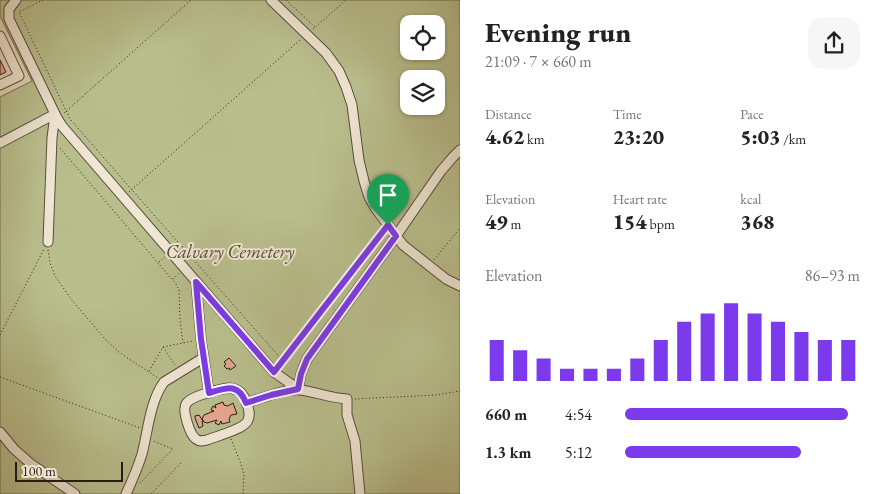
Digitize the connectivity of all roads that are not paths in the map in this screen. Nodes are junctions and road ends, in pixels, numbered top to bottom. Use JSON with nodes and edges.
{"nodes":[{"id":1,"x":16,"y":0,"type":"edge"},
{"id":2,"x":271,"y":0,"type":"edge"},
{"id":3,"x":0,"y":36,"type":"edge"},
{"id":4,"x":0,"y":85,"type":"edge"},
{"id":5,"x":56,"y":116,"type":"junction"},
{"id":6,"x":0,"y":143,"type":"edge"},
{"id":7,"x":460,"y":150,"type":"edge"},
{"id":8,"x":396,"y":236,"type":"junction"},
{"id":9,"x":48,"y":242,"type":"road end"},
{"id":10,"x":196,"y":282,"type":"junction"},
{"id":11,"x":460,"y":286,"type":"edge"},
{"id":12,"x":203,"y":358,"type":"junction"},
{"id":13,"x":298,"y":389,"type":"junction"},
{"id":14,"x":209,"y":393,"type":"junction"},
{"id":15,"x":246,"y":403,"type":"junction"},
{"id":16,"x":0,"y":432,"type":"edge"},
{"id":17,"x":75,"y":494,"type":"edge"},
{"id":18,"x":126,"y":494,"type":"edge"},
{"id":19,"x":360,"y":494,"type":"edge"}],
"edges":[{"from":1,"to":5,"type":"street"},
{"from":2,"to":8,"type":"street"},
{"from":3,"to":4,"type":"street"},
{"from":5,"to":6,"type":"street"},
{"from":5,"to":9,"type":"street"},
{"from":5,"to":10,"type":"street"},
{"from":7,"to":8,"type":"street"},
{"from":8,"to":11,"type":"street"},
{"from":8,"to":13,"type":"street"},
{"from":10,"to":12,"type":"street"},
{"from":10,"to":13,"type":"street"},
{"from":12,"to":14,"type":"street"},
{"from":12,"to":18,"type":"street"},
{"from":13,"to":15,"type":"street"},
{"from":13,"to":19,"type":"street"},
{"from":14,"to":15,"type":"street"},
{"from":14,"to":15,"type":"street"},
{"from":16,"to":17,"type":"street"}]}
